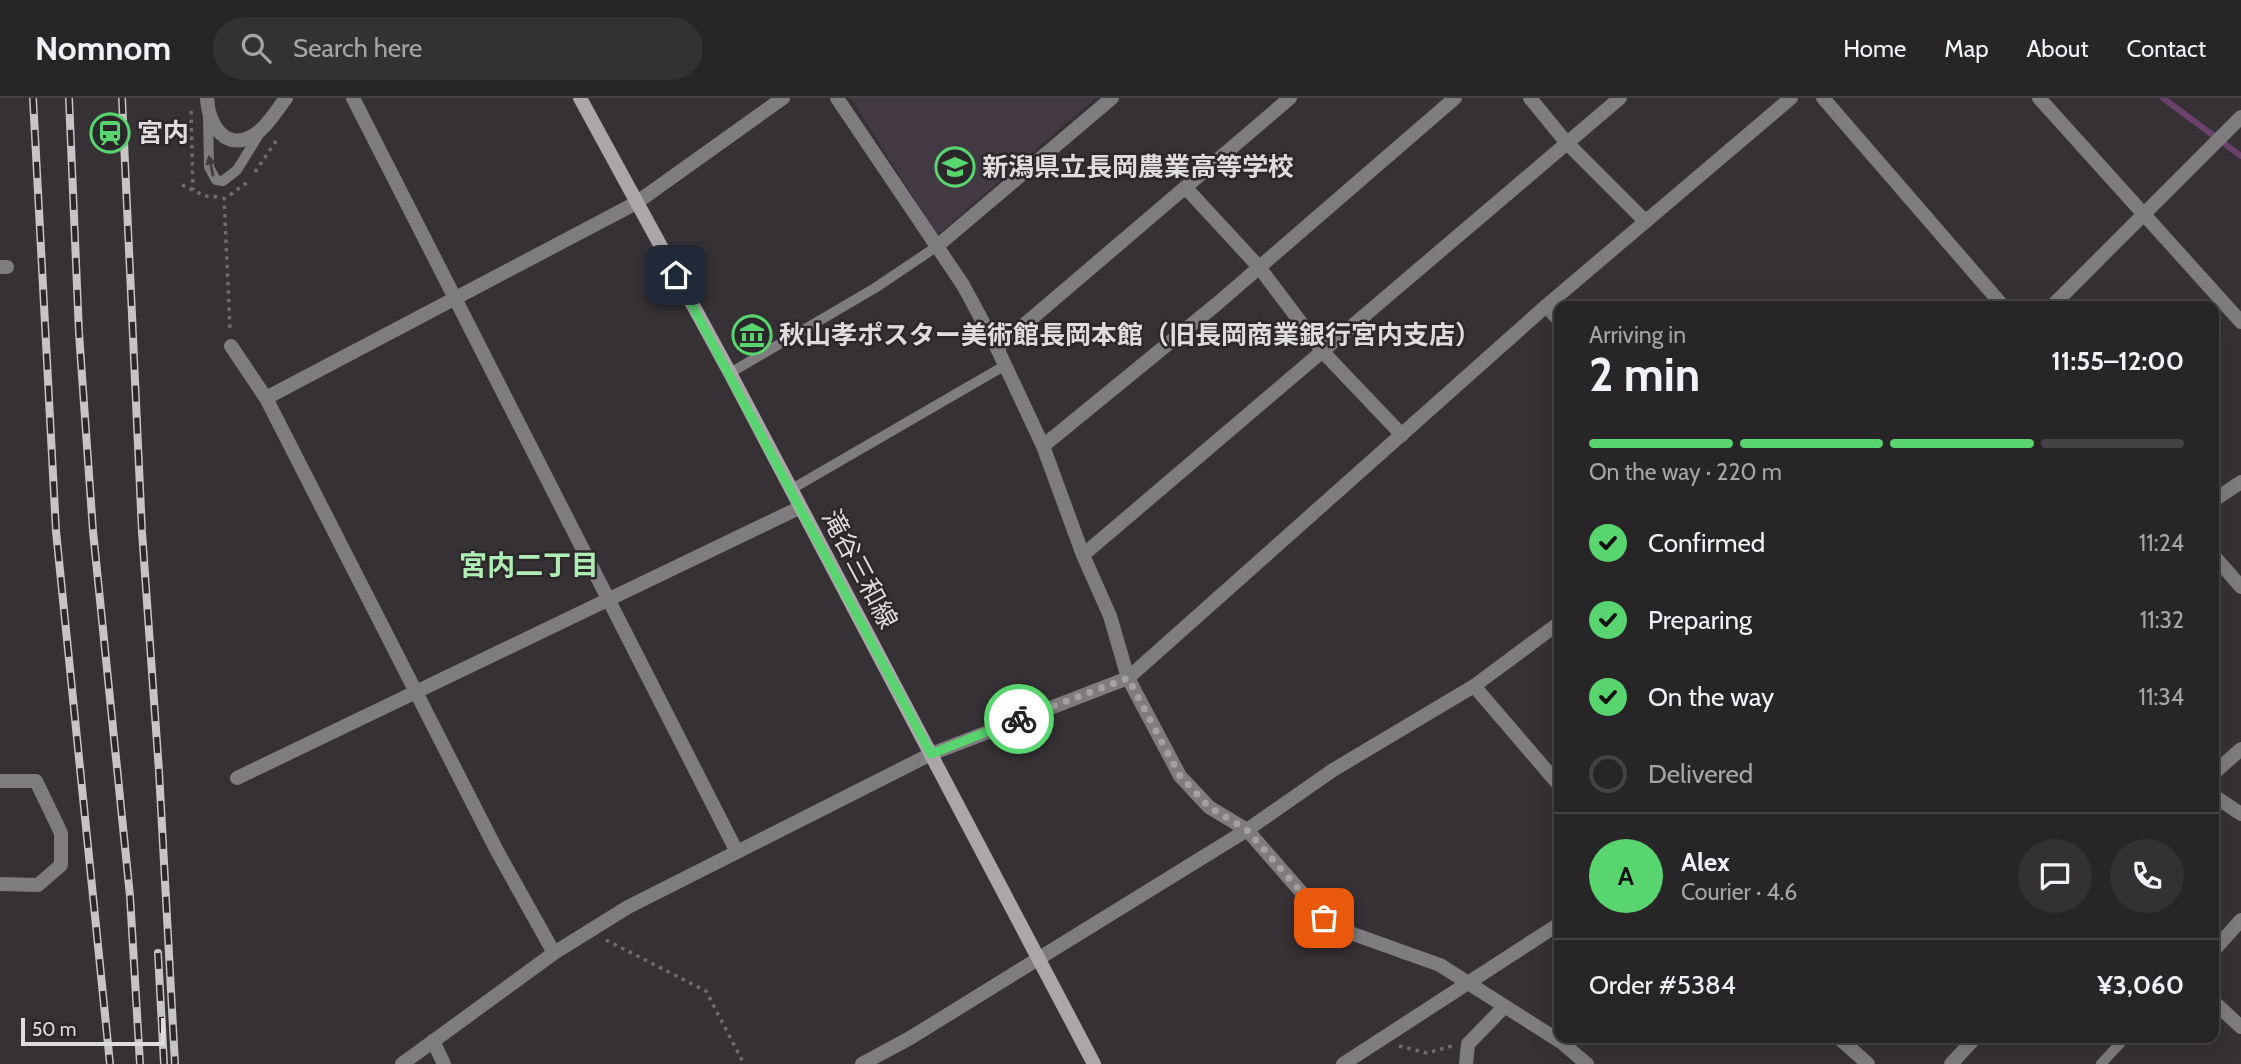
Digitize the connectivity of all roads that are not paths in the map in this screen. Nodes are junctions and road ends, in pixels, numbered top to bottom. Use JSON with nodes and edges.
{"nodes":[{"id":1,"x":207,"y":98,"type":"edge"},
{"id":2,"x":286,"y":98,"type":"edge"},
{"id":3,"x":353,"y":98,"type":"edge"},
{"id":4,"x":580,"y":98,"type":"edge"},
{"id":5,"x":783,"y":98,"type":"edge"},
{"id":6,"x":837,"y":98,"type":"edge"},
{"id":7,"x":1112,"y":98,"type":"edge"},
{"id":8,"x":1290,"y":98,"type":"edge"},
{"id":9,"x":1455,"y":98,"type":"edge"},
{"id":10,"x":1530,"y":98,"type":"edge"},
{"id":11,"x":1620,"y":98,"type":"edge"},
{"id":12,"x":1791,"y":98,"type":"edge"},
{"id":13,"x":1823,"y":98,"type":"edge"},
{"id":14,"x":2039,"y":98,"type":"edge"},
{"id":15,"x":208,"y":116,"type":"junction"},
{"id":16,"x":2241,"y":117,"type":"edge"},
{"id":17,"x":264,"y":126,"type":"junction"},
{"id":18,"x":1566,"y":142,"type":"junction"},
{"id":19,"x":1186,"y":188,"type":"junction"},
{"id":20,"x":636,"y":203,"type":"junction"},
{"id":21,"x":2142,"y":215,"type":"junction"},
{"id":22,"x":1645,"y":221,"type":"junction"},
{"id":23,"x":936,"y":247,"type":"junction"},
{"id":24,"x":1259,"y":267,"type":"junction"},
{"id":25,"x":453,"y":300,"type":"junction"},
{"id":26,"x":1999,"y":301,"type":"edge"},
{"id":27,"x":2057,"y":301,"type":"edge"},
{"id":28,"x":1546,"y":306,"type":"junction"},
{"id":29,"x":1554,"y":315,"type":"edge"},
{"id":30,"x":2241,"y":322,"type":"edge"},
{"id":31,"x":231,"y":346,"type":"road end"},
{"id":32,"x":997,"y":348,"type":"junction"},
{"id":33,"x":1323,"y":352,"type":"junction"},
{"id":34,"x":1004,"y":366,"type":"junction"},
{"id":35,"x":730,"y":373,"type":"junction"},
{"id":36,"x":266,"y":398,"type":"junction"},
{"id":37,"x":1402,"y":435,"type":"junction"},
{"id":38,"x":1043,"y":446,"type":"junction"},
{"id":39,"x":2241,"y":482,"type":"edge"},
{"id":40,"x":790,"y":490,"type":"junction"},
{"id":41,"x":2219,"y":497,"type":"edge"},
{"id":42,"x":799,"y":508,"type":"junction"},
{"id":43,"x":1083,"y":555,"type":"junction"},
{"id":44,"x":2219,"y":562,"type":"edge"},
{"id":45,"x":2241,"y":587,"type":"edge"},
{"id":46,"x":607,"y":600,"type":"junction"},
{"id":47,"x":1554,"y":627,"type":"edge"},
{"id":48,"x":1128,"y":678,"type":"junction"},
{"id":49,"x":1474,"y":687,"type":"junction"},
{"id":50,"x":418,"y":694,"type":"junction"},
{"id":51,"x":2241,"y":749,"type":"edge"},
{"id":52,"x":931,"y":754,"type":"junction"},
{"id":53,"x":2219,"y":769,"type":"edge"},
{"id":54,"x":237,"y":778,"type":"dead end"},
{"id":55,"x":1554,"y":779,"type":"edge"},
{"id":56,"x":0,"y":782,"type":"edge"},
{"id":57,"x":2219,"y":799,"type":"edge"},
{"id":58,"x":2241,"y":814,"type":"edge"},
{"id":59,"x":1247,"y":830,"type":"junction"},
{"id":60,"x":736,"y":850,"type":"junction"},
{"id":61,"x":0,"y":884,"type":"edge"},
{"id":62,"x":2241,"y":920,"type":"edge"},
{"id":63,"x":1554,"y":928,"type":"edge"},
{"id":64,"x":2219,"y":944,"type":"edge"},
{"id":65,"x":554,"y":953,"type":"junction"},
{"id":66,"x":1039,"y":958,"type":"junction"},
{"id":67,"x":1465,"y":984,"type":"junction"},
{"id":68,"x":1504,"y":1007,"type":"junction"},
{"id":69,"x":2219,"y":1007,"type":"edge"},
{"id":70,"x":2241,"y":1027,"type":"edge"},
{"id":71,"x":1554,"y":1038,"type":"edge"},
{"id":72,"x":433,"y":1041,"type":"junction"},
{"id":73,"x":1562,"y":1043,"type":"edge"},
{"id":74,"x":1846,"y":1043,"type":"edge"},
{"id":75,"x":1970,"y":1043,"type":"edge"},
{"id":76,"x":2120,"y":1043,"type":"edge"},
{"id":77,"x":402,"y":1064,"type":"edge"},
{"id":78,"x":444,"y":1064,"type":"edge"},
{"id":79,"x":863,"y":1064,"type":"edge"},
{"id":80,"x":1094,"y":1064,"type":"edge"},
{"id":81,"x":1343,"y":1064,"type":"edge"},
{"id":82,"x":1466,"y":1064,"type":"edge"},
{"id":83,"x":1587,"y":1064,"type":"edge"},
{"id":84,"x":1868,"y":1064,"type":"edge"},
{"id":85,"x":1951,"y":1064,"type":"edge"},
{"id":86,"x":2101,"y":1064,"type":"edge"}],
"edges":[{"from":1,"to":15,"type":"street"},
{"from":2,"to":17,"type":"street"},
{"from":3,"to":25,"type":"street"},
{"from":4,"to":20,"type":"main road","name":"滝谷三和線"},
{"from":5,"to":20,"type":"street"},
{"from":6,"to":23,"type":"street"},
{"from":7,"to":23,"type":"street"},
{"from":8,"to":19,"type":"street"},
{"from":9,"to":24,"type":"street"},
{"from":10,"to":18,"type":"street"},
{"from":11,"to":18,"type":"street"},
{"from":12,"to":22,"type":"street"},
{"from":13,"to":26,"type":"street"},
{"from":14,"to":21,"type":"street"},
{"from":15,"to":17,"type":"street"},
{"from":17,"to":15,"type":"lane","one_way":true},
{"from":16,"to":21,"type":"street"},
{"from":18,"to":22,"type":"street"},
{"from":18,"to":33,"type":"street"},
{"from":19,"to":24,"type":"street"},
{"from":19,"to":32,"type":"street"},
{"from":20,"to":25,"type":"street"},
{"from":20,"to":35,"type":"main road","name":"滝谷三和線"},
{"from":21,"to":27,"type":"street"},
{"from":21,"to":30,"type":"street"},
{"from":22,"to":28,"type":"street"},
{"from":23,"to":32,"type":"street"},
{"from":23,"to":35,"type":"lane"},
{"from":24,"to":33,"type":"street"},
{"from":24,"to":38,"type":"street"},
{"from":25,"to":36,"type":"street"},
{"from":25,"to":46,"type":"street"},
{"from":28,"to":29,"type":"street"},
{"from":28,"to":37,"type":"street"},
{"from":31,"to":36,"type":"street"},
{"from":32,"to":34,"type":"street"},
{"from":33,"to":37,"type":"street"},
{"from":33,"to":43,"type":"street"},
{"from":34,"to":38,"type":"street"},
{"from":34,"to":40,"type":"lane"},
{"from":35,"to":40,"type":"main road","name":"滝谷三和線"},
{"from":36,"to":50,"type":"street"},
{"from":37,"to":48,"type":"street"},
{"from":38,"to":43,"type":"street"},
{"from":39,"to":41,"type":"street"},
{"from":40,"to":42,"type":"main road","name":"滝谷三和線"},
{"from":42,"to":46,"type":"street"},
{"from":42,"to":52,"type":"main road","name":"滝谷三和線"},
{"from":43,"to":48,"type":"street"},
{"from":44,"to":45,"type":"street"},
{"from":46,"to":50,"type":"street"},
{"from":46,"to":60,"type":"street"},
{"from":47,"to":49,"type":"street"},
{"from":48,"to":52,"type":"street"},
{"from":48,"to":59,"type":"street"},
{"from":49,"to":55,"type":"street"},
{"from":49,"to":59,"type":"street"},
{"from":50,"to":54,"type":"street"},
{"from":50,"to":65,"type":"street"},
{"from":51,"to":53,"type":"street"},
{"from":52,"to":60,"type":"street"},
{"from":52,"to":66,"type":"main road","name":"滝谷三和線"},
{"from":56,"to":61,"type":"street"},
{"from":57,"to":58,"type":"street"},
{"from":59,"to":66,"type":"street"},
{"from":59,"to":67,"type":"street"},
{"from":60,"to":65,"type":"street"},
{"from":62,"to":64,"type":"street"},
{"from":63,"to":67,"type":"street"},
{"from":65,"to":72,"type":"street"},
{"from":66,"to":79,"type":"street"},
{"from":66,"to":80,"type":"main road","name":"滝谷三和線"},
{"from":67,"to":68,"type":"street"},
{"from":67,"to":81,"type":"street"},
{"from":68,"to":71,"type":"street"},
{"from":68,"to":82,"type":"street"},
{"from":69,"to":70,"type":"street"},
{"from":72,"to":77,"type":"street"},
{"from":72,"to":78,"type":"street"},
{"from":73,"to":83,"type":"street"},
{"from":74,"to":84,"type":"street"},
{"from":75,"to":85,"type":"street"},
{"from":76,"to":86,"type":"lane"}]}
